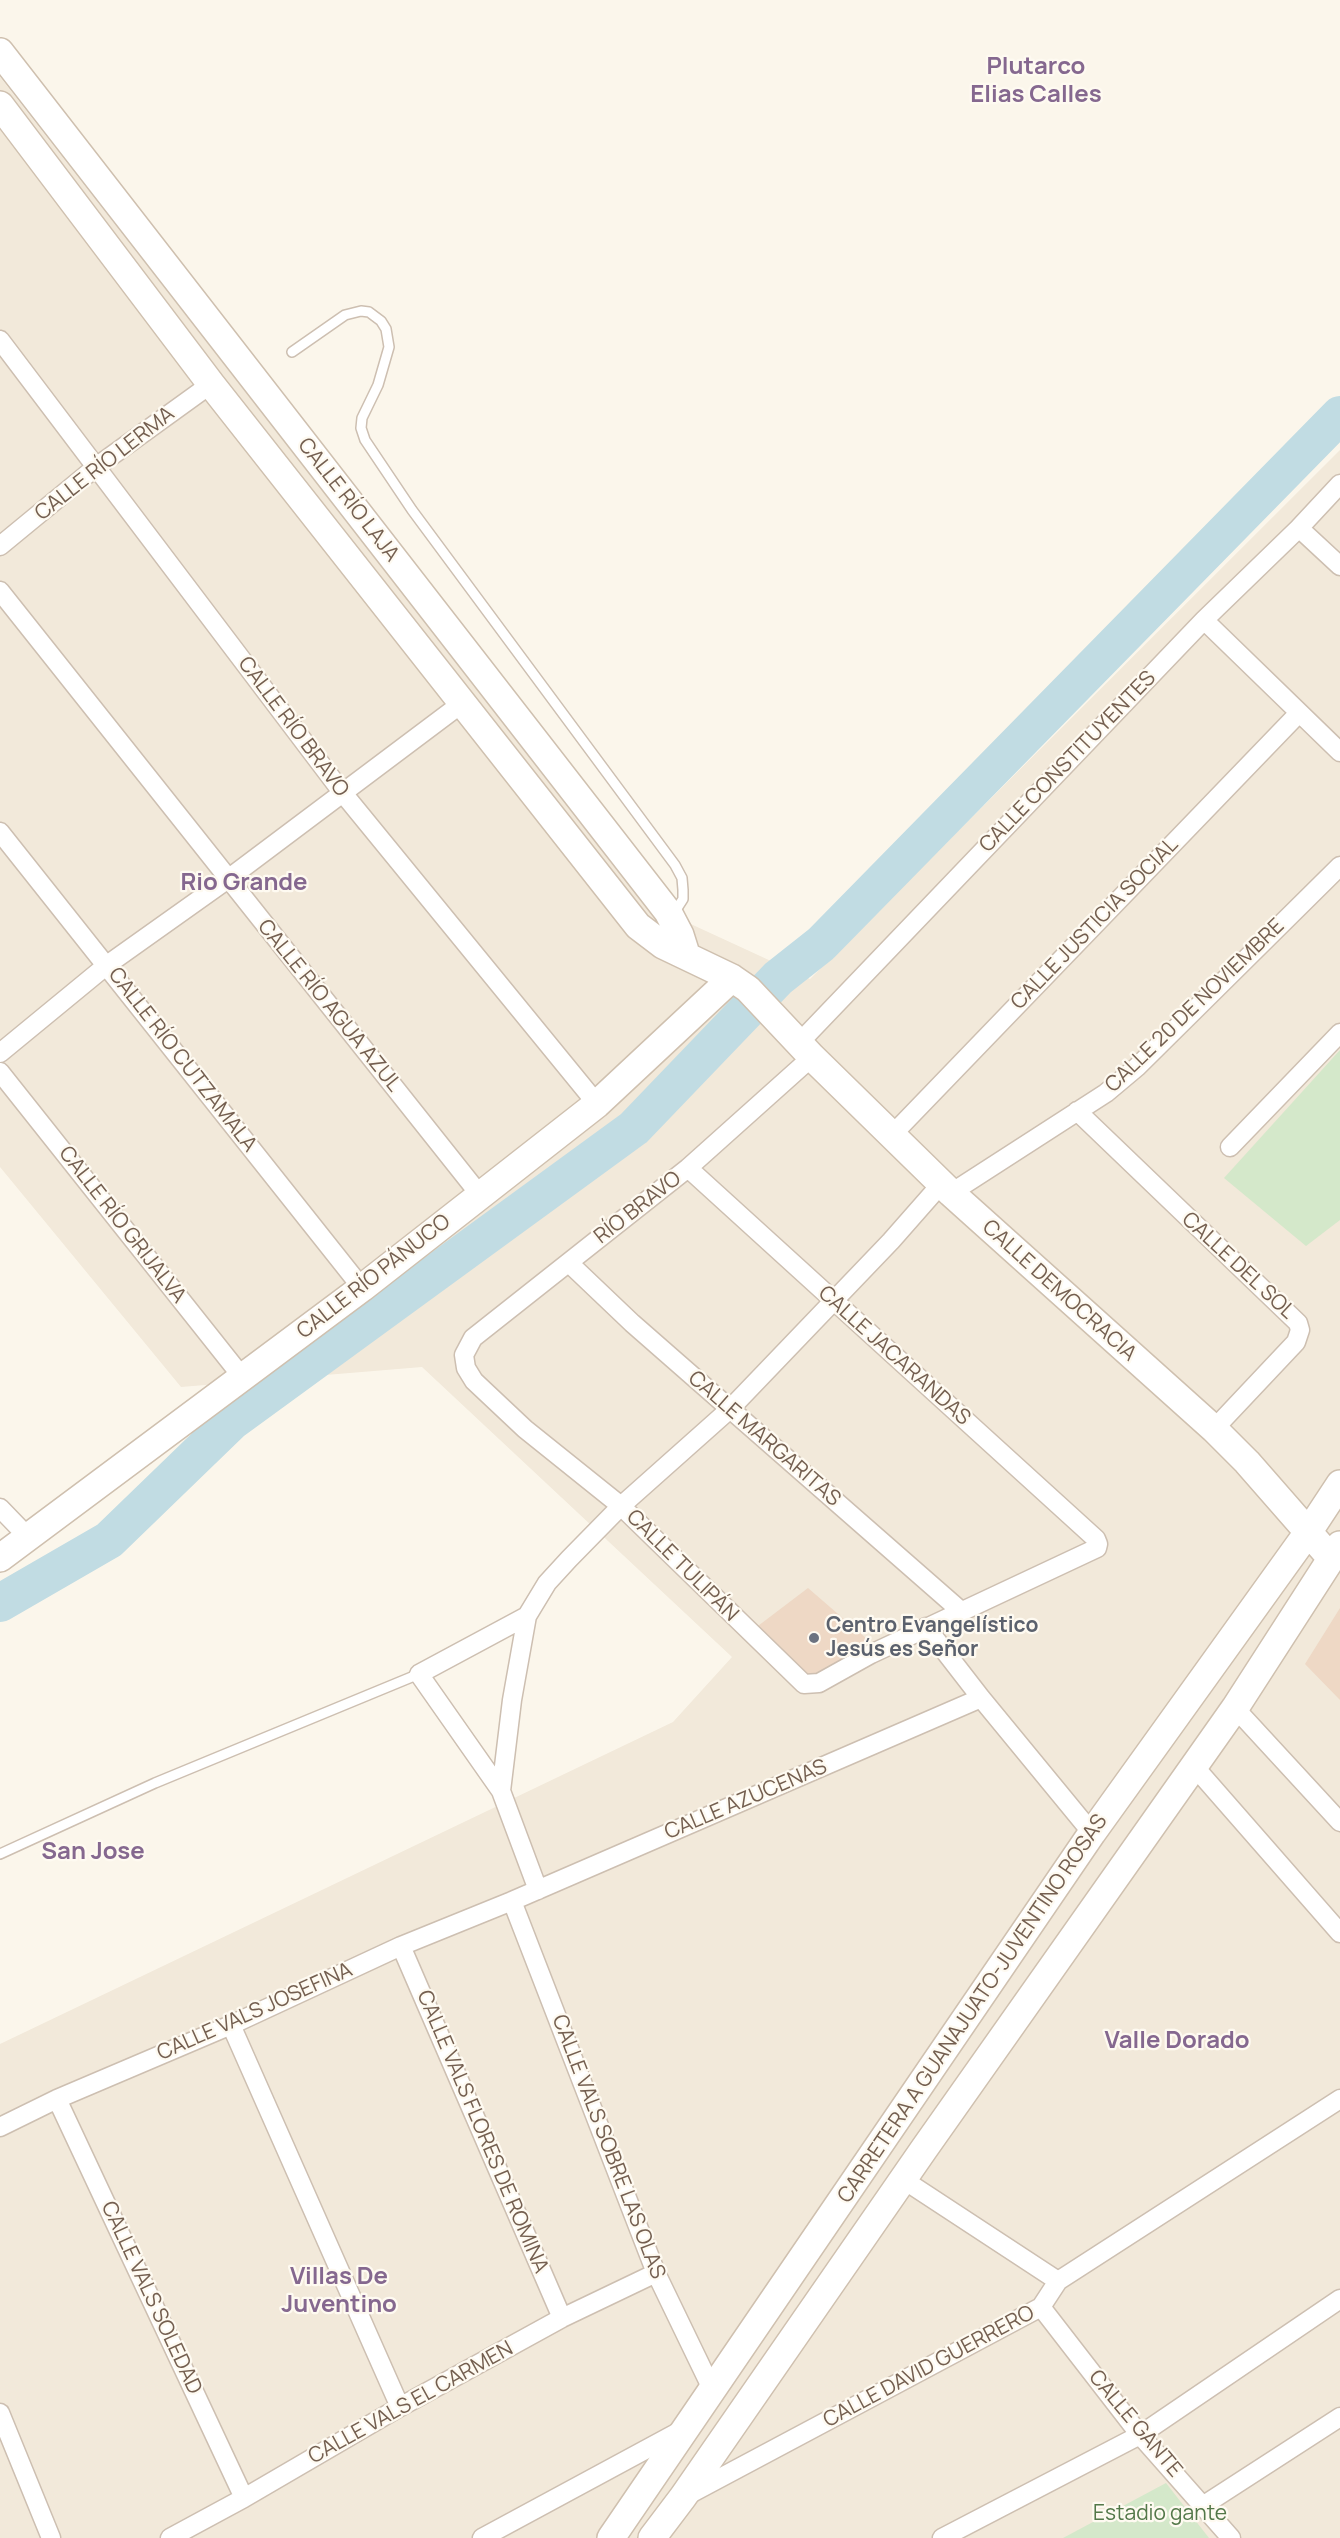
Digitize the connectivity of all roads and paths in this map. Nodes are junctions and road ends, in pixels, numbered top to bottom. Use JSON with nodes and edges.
{"nodes":[{"id":1,"x":0,"y":52,"type":"edge"},
{"id":2,"x":0,"y":105,"type":"edge"},
{"id":3,"x":0,"y":340,"type":"edge"},
{"id":4,"x":292,"y":352,"type":"dead end"},
{"id":5,"x":211,"y":384,"type":"junction"},
{"id":6,"x":96,"y":467,"type":"junction"},
{"id":7,"x":1340,"y":484,"type":"edge"},
{"id":8,"x":1299,"y":528,"type":"junction"},
{"id":9,"x":0,"y":546,"type":"edge"},
{"id":10,"x":1340,"y":566,"type":"edge"},
{"id":11,"x":0,"y":591,"type":"edge"},
{"id":12,"x":1204,"y":620,"type":"junction"},
{"id":13,"x":461,"y":704,"type":"junction"},
{"id":14,"x":1298,"y":714,"type":"junction"},
{"id":15,"x":1340,"y":752,"type":"edge"},
{"id":16,"x":342,"y":792,"type":"junction"},
{"id":17,"x":0,"y":832,"type":"edge"},
{"id":18,"x":1340,"y":866,"type":"edge"},
{"id":19,"x":228,"y":879,"type":"junction"},
{"id":20,"x":671,"y":917,"type":"junction"},
{"id":21,"x":686,"y":954,"type":"junction"},
{"id":22,"x":107,"y":965,"type":"junction"},
{"id":23,"x":740,"y":983,"type":"junction"},
{"id":24,"x":1340,"y":1033,"type":"edge"},
{"id":25,"x":799,"y":1042,"type":"junction"},
{"id":26,"x":0,"y":1053,"type":"edge"},
{"id":27,"x":0,"y":1072,"type":"edge"},
{"id":28,"x":597,"y":1104,"type":"junction"},
{"id":29,"x":1077,"y":1111,"type":"junction"},
{"id":30,"x":892,"y":1135,"type":"junction"},
{"id":31,"x":1230,"y":1148,"type":"dead end"},
{"id":32,"x":688,"y":1168,"type":"junction"},
{"id":33,"x":946,"y":1188,"type":"junction"},
{"id":34,"x":480,"y":1195,"type":"junction"},
{"id":35,"x":569,"y":1263,"type":"junction"},
{"id":36,"x":362,"y":1288,"type":"junction"},
{"id":37,"x":834,"y":1301,"type":"junction"},
{"id":38,"x":464,"y":1355,"type":"joint"},
{"id":39,"x":243,"y":1378,"type":"junction"},
{"id":40,"x":730,"y":1409,"type":"junction"},
{"id":41,"x":1214,"y":1429,"type":"junction"},
{"id":42,"x":1340,"y":1484,"type":"edge"},
{"id":43,"x":621,"y":1506,"type":"junction"},
{"id":44,"x":0,"y":1508,"type":"edge"},
{"id":45,"x":1309,"y":1531,"type":"junction"},
{"id":46,"x":28,"y":1538,"type":"junction"},
{"id":47,"x":1337,"y":1557,"type":"edge"},
{"id":48,"x":0,"y":1558,"type":"edge"},
{"id":49,"x":962,"y":1612,"type":"junction"},
{"id":50,"x":526,"y":1616,"type":"junction"},
{"id":51,"x":926,"y":1627,"type":"junction"},
{"id":52,"x":419,"y":1674,"type":"junction"},
{"id":53,"x":981,"y":1698,"type":"junction"},
{"id":54,"x":1235,"y":1708,"type":"junction"},
{"id":55,"x":1193,"y":1765,"type":"junction"},
{"id":56,"x":501,"y":1791,"type":"junction"},
{"id":57,"x":1340,"y":1822,"type":"edge"},
{"id":58,"x":1092,"y":1833,"type":"junction"},
{"id":59,"x":0,"y":1854,"type":"edge"},
{"id":60,"x":538,"y":1890,"type":"junction"},
{"id":61,"x":512,"y":1901,"type":"junction"},
{"id":62,"x":1340,"y":1932,"type":"edge"},
{"id":63,"x":401,"y":1946,"type":"junction"},
{"id":64,"x":231,"y":2025,"type":"junction"},
{"id":65,"x":930,"y":2070,"type":"junction"},
{"id":66,"x":963,"y":2093,"type":"junction"},
{"id":67,"x":57,"y":2099,"type":"junction"},
{"id":68,"x":1340,"y":2099,"type":"edge"},
{"id":69,"x":0,"y":2127,"type":"edge"},
{"id":70,"x":904,"y":2180,"type":"junction"},
{"id":71,"x":656,"y":2273,"type":"junction"},
{"id":72,"x":1058,"y":2281,"type":"junction"},
{"id":73,"x":1340,"y":2299,"type":"edge"},
{"id":74,"x":1041,"y":2307,"type":"junction"},
{"id":75,"x":562,"y":2318,"type":"junction"},
{"id":76,"x":712,"y":2390,"type":"junction"},
{"id":77,"x":400,"y":2407,"type":"junction"},
{"id":78,"x":0,"y":2413,"type":"edge"},
{"id":79,"x":1340,"y":2417,"type":"edge"},
{"id":80,"x":684,"y":2429,"type":"junction"},
{"id":81,"x":1140,"y":2435,"type":"junction"},
{"id":82,"x":683,"y":2497,"type":"junction"},
{"id":83,"x":244,"y":2498,"type":"junction"},
{"id":84,"x":1204,"y":2505,"type":"junction"},
{"id":85,"x":51,"y":2538,"type":"edge"},
{"id":86,"x":170,"y":2538,"type":"edge"},
{"id":87,"x":482,"y":2538,"type":"edge"},
{"id":88,"x":611,"y":2538,"type":"edge"},
{"id":89,"x":652,"y":2538,"type":"edge"},
{"id":90,"x":942,"y":2538,"type":"edge"},
{"id":91,"x":1231,"y":2538,"type":"edge"}],
"edges":[{"from":1,"to":20,"type":"street","name":"CALLE RÍO LAJA"},
{"from":2,"to":5,"type":"street","name":"CALLE RÍO LAJA"},
{"from":3,"to":6,"type":"street","name":"CALLE RÍO BRAVO"},
{"from":4,"to":20,"type":"lane"},
{"from":5,"to":6,"type":"street","name":"CALLE RÍO LERMA"},
{"from":5,"to":13,"type":"street","name":"CALLE RÍO LAJA"},
{"from":6,"to":9,"type":"street","name":"CALLE RÍO LERMA"},
{"from":6,"to":16,"type":"street","name":"CALLE RÍO BRAVO"},
{"from":7,"to":8,"type":"street","name":"CALLE CONSTITUYENTES"},
{"from":8,"to":10,"type":"street"},
{"from":8,"to":12,"type":"street","name":"CALLE CONSTITUYENTES"},
{"from":11,"to":19,"type":"street","name":"CALLE RÍO AGUA AZUL"},
{"from":12,"to":14,"type":"street"},
{"from":12,"to":25,"type":"street","name":"CALLE CONSTITUYENTES"},
{"from":13,"to":16,"type":"street"},
{"from":13,"to":21,"type":"street","name":"CALLE RÍO LAJA"},
{"from":14,"to":15,"type":"street"},
{"from":14,"to":30,"type":"street","name":"CALLE JUSTICIA SOCIAL"},
{"from":16,"to":19,"type":"street"},
{"from":16,"to":28,"type":"street","name":"CALLE RÍO BRAVO"},
{"from":17,"to":22,"type":"street","name":"CALLE RÍO CUTZAMALA"},
{"from":18,"to":29,"type":"street","name":"CALLE 20 DE NOVIEMBRE"},
{"from":19,"to":22,"type":"street"},
{"from":19,"to":34,"type":"street","name":"CALLE RÍO AGUA AZUL"},
{"from":20,"to":21,"type":"street","name":"CALLE RÍO LAJA"},
{"from":21,"to":23,"type":"street","name":"CALLE RÍO LAJA"},
{"from":22,"to":26,"type":"street"},
{"from":22,"to":36,"type":"street","name":"CALLE RÍO CUTZAMALA"},
{"from":23,"to":25,"type":"street","name":"CALLE RÍO LAJA"},
{"from":23,"to":28,"type":"street","name":"CALLE RÍO PÁNUCO"},
{"from":24,"to":31,"type":"street"},
{"from":25,"to":30,"type":"street","name":"CALLE DEMOCRACIA"},
{"from":25,"to":32,"type":"street","name":"RÍO BRAVO"},
{"from":27,"to":39,"type":"street","name":"CALLE RÍO GRIJALVA"},
{"from":28,"to":34,"type":"street","name":"CALLE RÍO PÁNUCO"},
{"from":29,"to":33,"type":"street","name":"CALLE 20 DE NOVIEMBRE"},
{"from":29,"to":41,"type":"street","name":"CALLE DEL SOL"},
{"from":30,"to":33,"type":"street","name":"CALLE DEMOCRACIA"},
{"from":32,"to":35,"type":"street","name":"RÍO BRAVO"},
{"from":32,"to":37,"type":"street","name":"CALLE JACARANDAS"},
{"from":33,"to":37,"type":"street","name":"CALLE 20 DE NOVIEMBRE"},
{"from":33,"to":41,"type":"street","name":"CALLE DEMOCRACIA"},
{"from":34,"to":36,"type":"street","name":"CALLE RÍO PÁNUCO"},
{"from":35,"to":38,"type":"street","name":"RÍO BRAVO"},
{"from":35,"to":40,"type":"street","name":"CALLE MARGARITAS"},
{"from":36,"to":39,"type":"street","name":"CALLE RÍO PÁNUCO"},
{"from":37,"to":40,"type":"street","name":"CALLE 20 DE NOVIEMBRE"},
{"from":37,"to":49,"type":"street","name":"CALLE JACARANDAS"},
{"from":38,"to":43,"type":"street","name":"CALLE TULIPÁN"},
{"from":39,"to":46,"type":"street","name":"CALLE RÍO PÁNUCO"},
{"from":40,"to":43,"type":"street","name":"CALLE 20 DE NOVIEMBRE"},
{"from":40,"to":49,"type":"street","name":"CALLE MARGARITAS"},
{"from":41,"to":45,"type":"street","name":"CALLE DEMOCRACIA"},
{"from":42,"to":45,"type":"street","name":"CARRETERA A GUANAJUATO-JUVENTINO ROSAS"},
{"from":43,"to":50,"type":"street","name":"CALLE 20 DE NOVIEMBRE"},
{"from":43,"to":51,"type":"street","name":"CALLE TULIPÁN"},
{"from":44,"to":46,"type":"street"},
{"from":45,"to":47,"type":"street","name":"CALLE DEMOCRACIA"},
{"from":45,"to":58,"type":"street","name":"CARRETERA A GUANAJUATO-JUVENTINO ROSAS"},
{"from":46,"to":48,"type":"street","name":"CALLE RÍO PÁNUCO"},
{"from":47,"to":54,"type":"street","name":"CARRETERA A GUANAJUATO-JUVENTINO ROSAS"},
{"from":49,"to":51,"type":"street"},
{"from":50,"to":52,"type":"street"},
{"from":50,"to":56,"type":"street"},
{"from":51,"to":53,"type":"street"},
{"from":52,"to":56,"type":"street"},
{"from":52,"to":59,"type":"lane"},
{"from":53,"to":58,"type":"street"},
{"from":53,"to":60,"type":"street","name":"CALLE AZUCENAS"},
{"from":54,"to":55,"type":"street","name":"CARRETERA A GUANAJUATO-JUVENTINO ROSAS"},
{"from":54,"to":57,"type":"street"},
{"from":55,"to":62,"type":"street"},
{"from":55,"to":66,"type":"street","name":"CARRETERA A GUANAJUATO-JUVENTINO ROSAS"},
{"from":56,"to":60,"type":"street"},
{"from":58,"to":65,"type":"street","name":"CARRETERA A GUANAJUATO-JUVENTINO ROSAS"},
{"from":60,"to":61,"type":"street","name":"CALLE AZUCENAS"},
{"from":61,"to":63,"type":"street","name":"CALLE VALS JOSEFINA"},
{"from":61,"to":71,"type":"street","name":"CALLE VALS SOBRE LAS OLAS"},
{"from":63,"to":64,"type":"street","name":"CALLE VALS JOSEFINA"},
{"from":63,"to":75,"type":"street","name":"CALLE VALS FLORES DE ROMINA"},
{"from":64,"to":67,"type":"street","name":"CALLE VALS JOSEFINA"},
{"from":64,"to":77,"type":"street"},
{"from":65,"to":66,"type":"street"},
{"from":65,"to":76,"type":"street","name":"CARRETERA A GUANAJUATO-JUVENTINO ROSAS"},
{"from":66,"to":70,"type":"street","name":"CARRETERA A GUANAJUATO-JUVENTINO ROSAS"},
{"from":67,"to":69,"type":"street","name":"CALLE VALS JOSEFINA"},
{"from":67,"to":83,"type":"street","name":"CALLE VALS SOLEDAD"},
{"from":68,"to":72,"type":"street","name":"CALLE DAVID GUERRERO"},
{"from":70,"to":72,"type":"street"},
{"from":70,"to":82,"type":"street","name":"CARRETERA A GUANAJUATO-JUVENTINO ROSAS"},
{"from":71,"to":75,"type":"street","name":"CALLE VALS EL CARMEN"},
{"from":71,"to":76,"type":"street","name":"CALLE VALS SOBRE LAS OLAS"},
{"from":72,"to":74,"type":"street","name":"CALLE DAVID GUERRERO"},
{"from":73,"to":81,"type":"street"},
{"from":74,"to":81,"type":"street","name":"CALLE GANTE"},
{"from":74,"to":82,"type":"street","name":"CALLE DAVID GUERRERO"},
{"from":75,"to":77,"type":"street","name":"CALLE VALS EL CARMEN"},
{"from":76,"to":80,"type":"street","name":"CARRETERA A GUANAJUATO-JUVENTINO ROSAS"},
{"from":77,"to":83,"type":"street","name":"CALLE VALS EL CARMEN"},
{"from":78,"to":85,"type":"street"},
{"from":79,"to":84,"type":"street"},
{"from":80,"to":87,"type":"street"},
{"from":80,"to":88,"type":"street","name":"CARRETERA A GUANAJUATO-JUVENTINO ROSAS"},
{"from":81,"to":84,"type":"street","name":"CALLE GANTE"},
{"from":81,"to":90,"type":"street"},
{"from":82,"to":89,"type":"street","name":"CARRETERA A GUANAJUATO-JUVENTINO ROSAS"},
{"from":83,"to":86,"type":"street","name":"CALLE VALS EL CARMEN"},
{"from":84,"to":91,"type":"street","name":"CALLE GANTE"}]}
